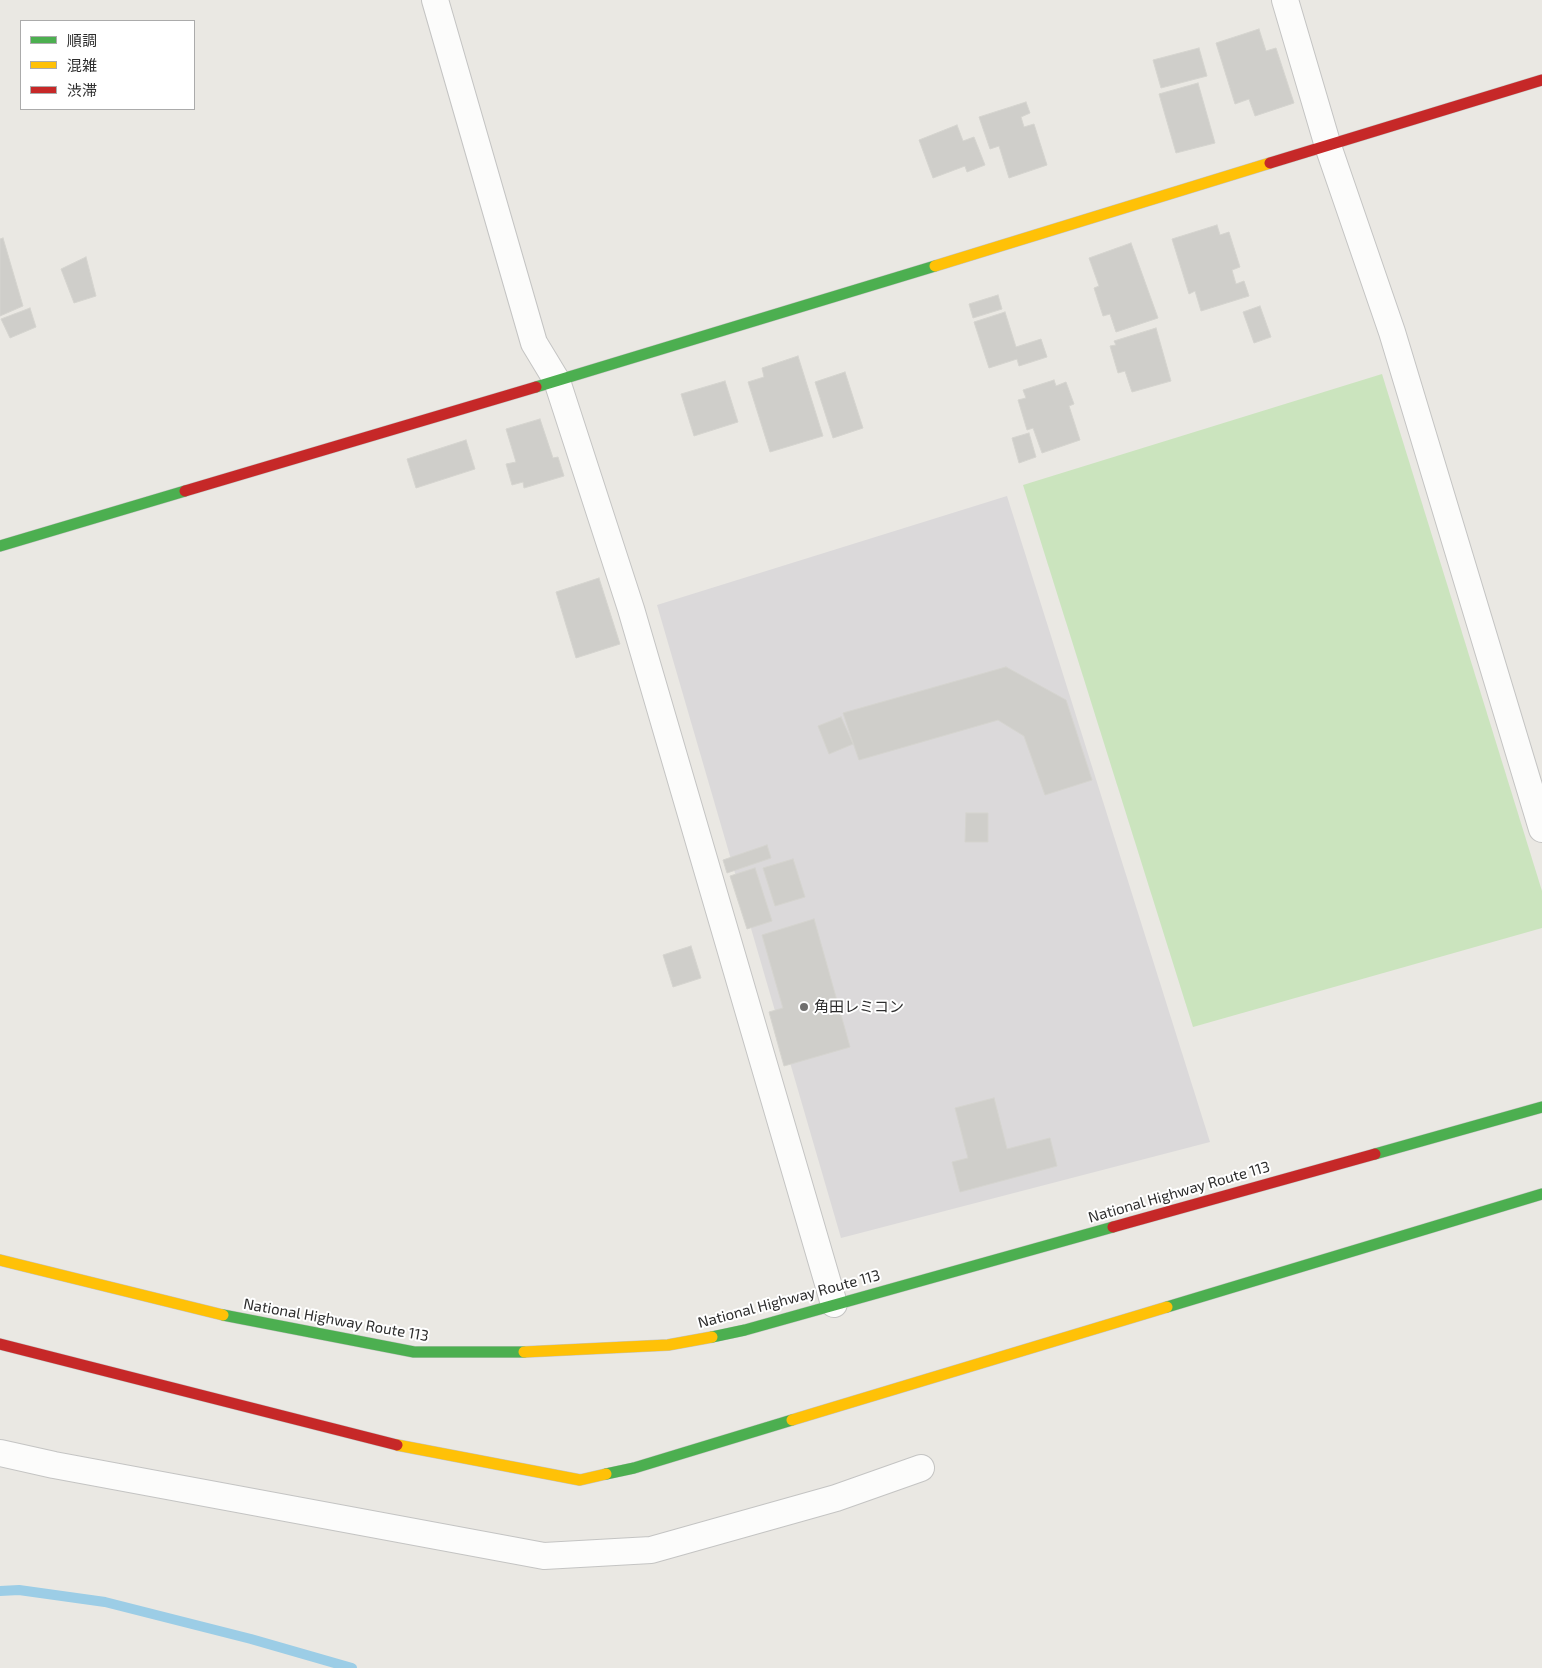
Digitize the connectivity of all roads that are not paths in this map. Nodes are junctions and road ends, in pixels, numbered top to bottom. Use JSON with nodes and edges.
{"nodes":[{"id":1,"x":435,"y":0,"type":"edge"},
{"id":2,"x":1285,"y":0,"type":"edge"},
{"id":3,"x":1542,"y":80,"type":"edge"},
{"id":4,"x":1328,"y":146,"type":"junction"},
{"id":5,"x":557,"y":381,"type":"junction"},
{"id":6,"x":0,"y":546,"type":"edge"},
{"id":7,"x":1542,"y":829,"type":"edge"},
{"id":8,"x":1542,"y":1107,"type":"edge"},
{"id":9,"x":1542,"y":1194,"type":"edge"},
{"id":10,"x":0,"y":1260,"type":"edge"},
{"id":11,"x":834,"y":1304,"type":"junction"},
{"id":12,"x":0,"y":1344,"type":"edge"},
{"id":13,"x":0,"y":1453,"type":"edge"},
{"id":14,"x":921,"y":1468,"type":"dead end"}],
"edges":[{"from":1,"to":5,"type":"street"},
{"from":2,"to":4,"type":"street"},
{"from":3,"to":4,"type":"main road"},
{"from":4,"to":5,"type":"main road"},
{"from":4,"to":7,"type":"street"},
{"from":5,"to":6,"type":"main road"},
{"from":5,"to":11,"type":"street"},
{"from":8,"to":11,"type":"main road","name":"National Highway Route 113"},
{"from":9,"to":12,"type":"main road"},
{"from":10,"to":11,"type":"main road","name":"National Highway Route 113"},
{"from":13,"to":14,"type":"street"}]}
